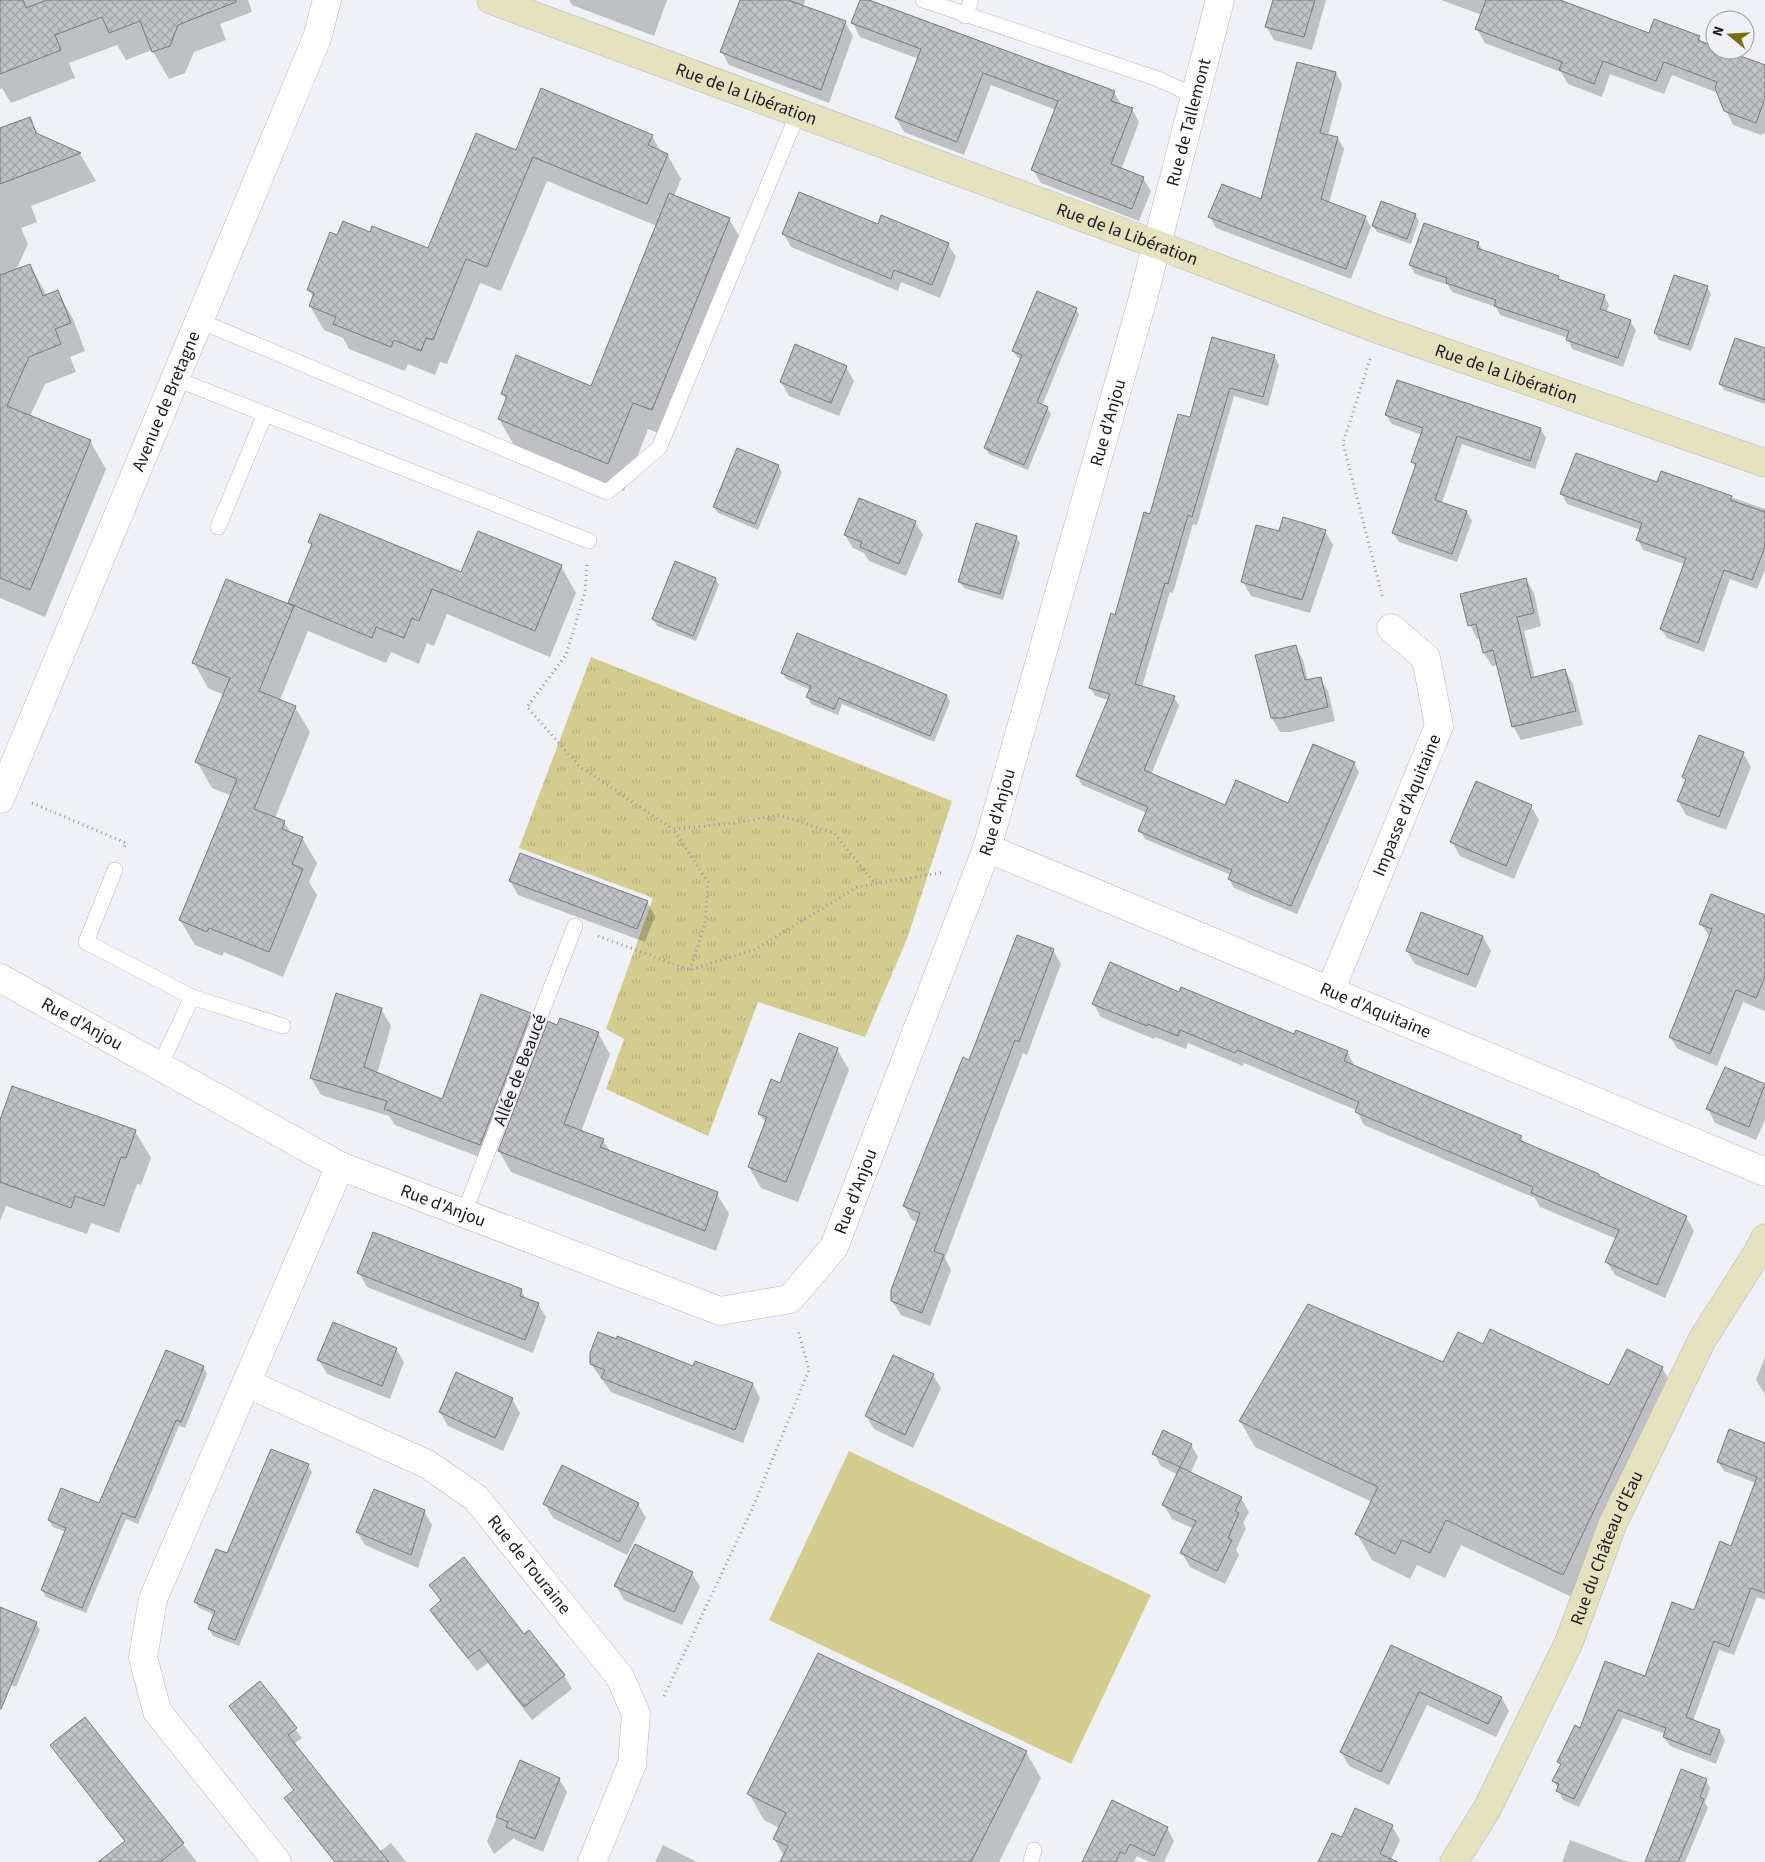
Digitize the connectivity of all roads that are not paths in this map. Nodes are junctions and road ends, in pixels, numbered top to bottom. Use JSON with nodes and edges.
{"nodes":[{"id":1,"x":327,"y":0,"type":"edge"},
{"id":2,"x":491,"y":0,"type":"edge"},
{"id":3,"x":922,"y":0,"type":"edge"},
{"id":4,"x":971,"y":0,"type":"edge"},
{"id":5,"x":1220,"y":0,"type":"edge"},
{"id":6,"x":965,"y":16,"type":"junction"},
{"id":7,"x":1194,"y":95,"type":"junction"},
{"id":8,"x":798,"y":113,"type":"junction"},
{"id":9,"x":1157,"y":245,"type":"junction"},
{"id":10,"x":200,"y":321,"type":"junction"},
{"id":11,"x":176,"y":379,"type":"junction"},
{"id":12,"x":265,"y":414,"type":"junction"},
{"id":13,"x":1765,"y":463,"type":"edge"},
{"id":14,"x":218,"y":527,"type":"dead end"},
{"id":15,"x":589,"y":541,"type":"road end"},
{"id":16,"x":1391,"y":628,"type":"road end"},
{"id":17,"x":2,"y":795,"type":"edge"},
{"id":18,"x":987,"y":848,"type":"junction"},
{"id":19,"x":115,"y":870,"type":"road end"},
{"id":20,"x":575,"y":926,"type":"road end"},
{"id":21,"x":0,"y":978,"type":"edge"},
{"id":22,"x":1330,"y":991,"type":"junction"},
{"id":23,"x":192,"y":997,"type":"junction"},
{"id":24,"x":283,"y":1026,"type":"dead end"},
{"id":25,"x":159,"y":1068,"type":"junction"},
{"id":26,"x":340,"y":1166,"type":"junction"},
{"id":27,"x":1765,"y":1172,"type":"edge"},
{"id":28,"x":464,"y":1213,"type":"junction"},
{"id":29,"x":1765,"y":1238,"type":"edge"},
{"id":30,"x":248,"y":1384,"type":"junction"},
{"id":31,"x":277,"y":1862,"type":"edge"},
{"id":32,"x":592,"y":1862,"type":"edge"},
{"id":33,"x":1454,"y":1862,"type":"edge"}],
"edges":[{"from":1,"to":10,"type":"street","name":"Avenue de Bretagne"},
{"from":2,"to":8,"type":"street","name":"Rue de la Libération"},
{"from":3,"to":6,"type":"lane"},
{"from":4,"to":6,"type":"lane"},
{"from":5,"to":7,"type":"street","name":"Rue de Tallemont"},
{"from":6,"to":7,"type":"lane"},
{"from":7,"to":9,"type":"street","name":"Rue de Tallemont"},
{"from":8,"to":9,"type":"street","name":"Rue de la Libération"},
{"from":8,"to":10,"type":"lane"},
{"from":9,"to":13,"type":"street","name":"Rue de la Libération"},
{"from":9,"to":18,"type":"street","name":"Rue d'Anjou"},
{"from":10,"to":11,"type":"street","name":"Avenue de Bretagne"},
{"from":11,"to":12,"type":"lane"},
{"from":11,"to":17,"type":"street","name":"Avenue de Bretagne"},
{"from":12,"to":14,"type":"lane"},
{"from":12,"to":15,"type":"lane"},
{"from":16,"to":22,"type":"street","name":"Impasse d'Aquitaine"},
{"from":18,"to":22,"type":"street","name":"Rue d'Aquitaine"},
{"from":18,"to":28,"type":"street","name":"Rue d'Anjou"},
{"from":19,"to":23,"type":"lane"},
{"from":20,"to":28,"type":"lane","name":"Allée de Beaucé"},
{"from":21,"to":25,"type":"street","name":"Rue d'Anjou"},
{"from":22,"to":27,"type":"street","name":"Rue d'Aquitaine"},
{"from":23,"to":24,"type":"lane"},
{"from":23,"to":25,"type":"lane"},
{"from":25,"to":26,"type":"street","name":"Rue d'Anjou"},
{"from":26,"to":28,"type":"street","name":"Rue d'Anjou"},
{"from":26,"to":30,"type":"street"},
{"from":29,"to":33,"type":"street","name":"Rue du Château d'Eau"},
{"from":30,"to":31,"type":"street"},
{"from":30,"to":32,"type":"street","name":"Rue de Touraine"}]}
